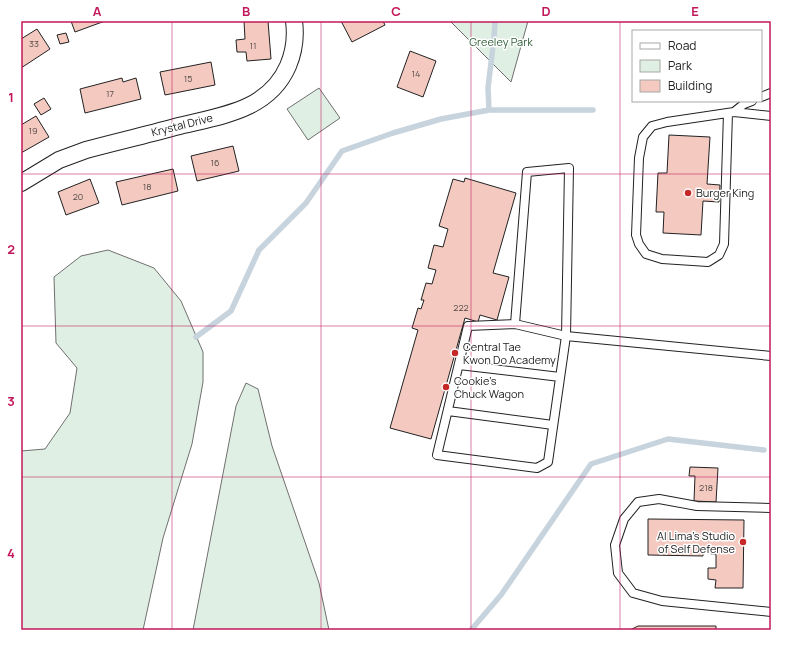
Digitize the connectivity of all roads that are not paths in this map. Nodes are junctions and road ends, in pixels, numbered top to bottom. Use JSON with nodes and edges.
{"nodes":[{"id":1,"x":294,"y":21,"type":"edge"},
{"id":2,"x":749,"y":102,"type":"edge"},
{"id":3,"x":731,"y":113,"type":"junction"},
{"id":4,"x":771,"y":116,"type":"edge"},
{"id":5,"x":21,"y":183,"type":"edge"},
{"id":6,"x":516,"y":324,"type":"junction"},
{"id":7,"x":566,"y":336,"type":"junction"},
{"id":8,"x":771,"y":356,"type":"edge"},
{"id":9,"x":459,"y":365,"type":"junction"},
{"id":10,"x":560,"y":377,"type":"junction"},
{"id":11,"x":448,"y":411,"type":"junction"},
{"id":12,"x":553,"y":425,"type":"junction"},
{"id":13,"x":771,"y":508,"type":"edge"},
{"id":14,"x":771,"y":612,"type":"edge"}],
"edges":[{"from":1,"to":5,"type":"street","name":"Krystal Drive"},
{"from":2,"to":3,"type":"lane"},
{"from":3,"to":3,"type":"lane"},
{"from":3,"to":4,"type":"lane"},
{"from":6,"to":7,"type":"lane"},
{"from":6,"to":7,"type":"lane"},
{"from":6,"to":9,"type":"lane"},
{"from":7,"to":8,"type":"lane"},
{"from":7,"to":10,"type":"lane"},
{"from":9,"to":10,"type":"lane"},
{"from":9,"to":11,"type":"lane"},
{"from":10,"to":12,"type":"lane"},
{"from":11,"to":12,"type":"lane"},
{"from":11,"to":12,"type":"lane"},
{"from":13,"to":14,"type":"lane"}]}
